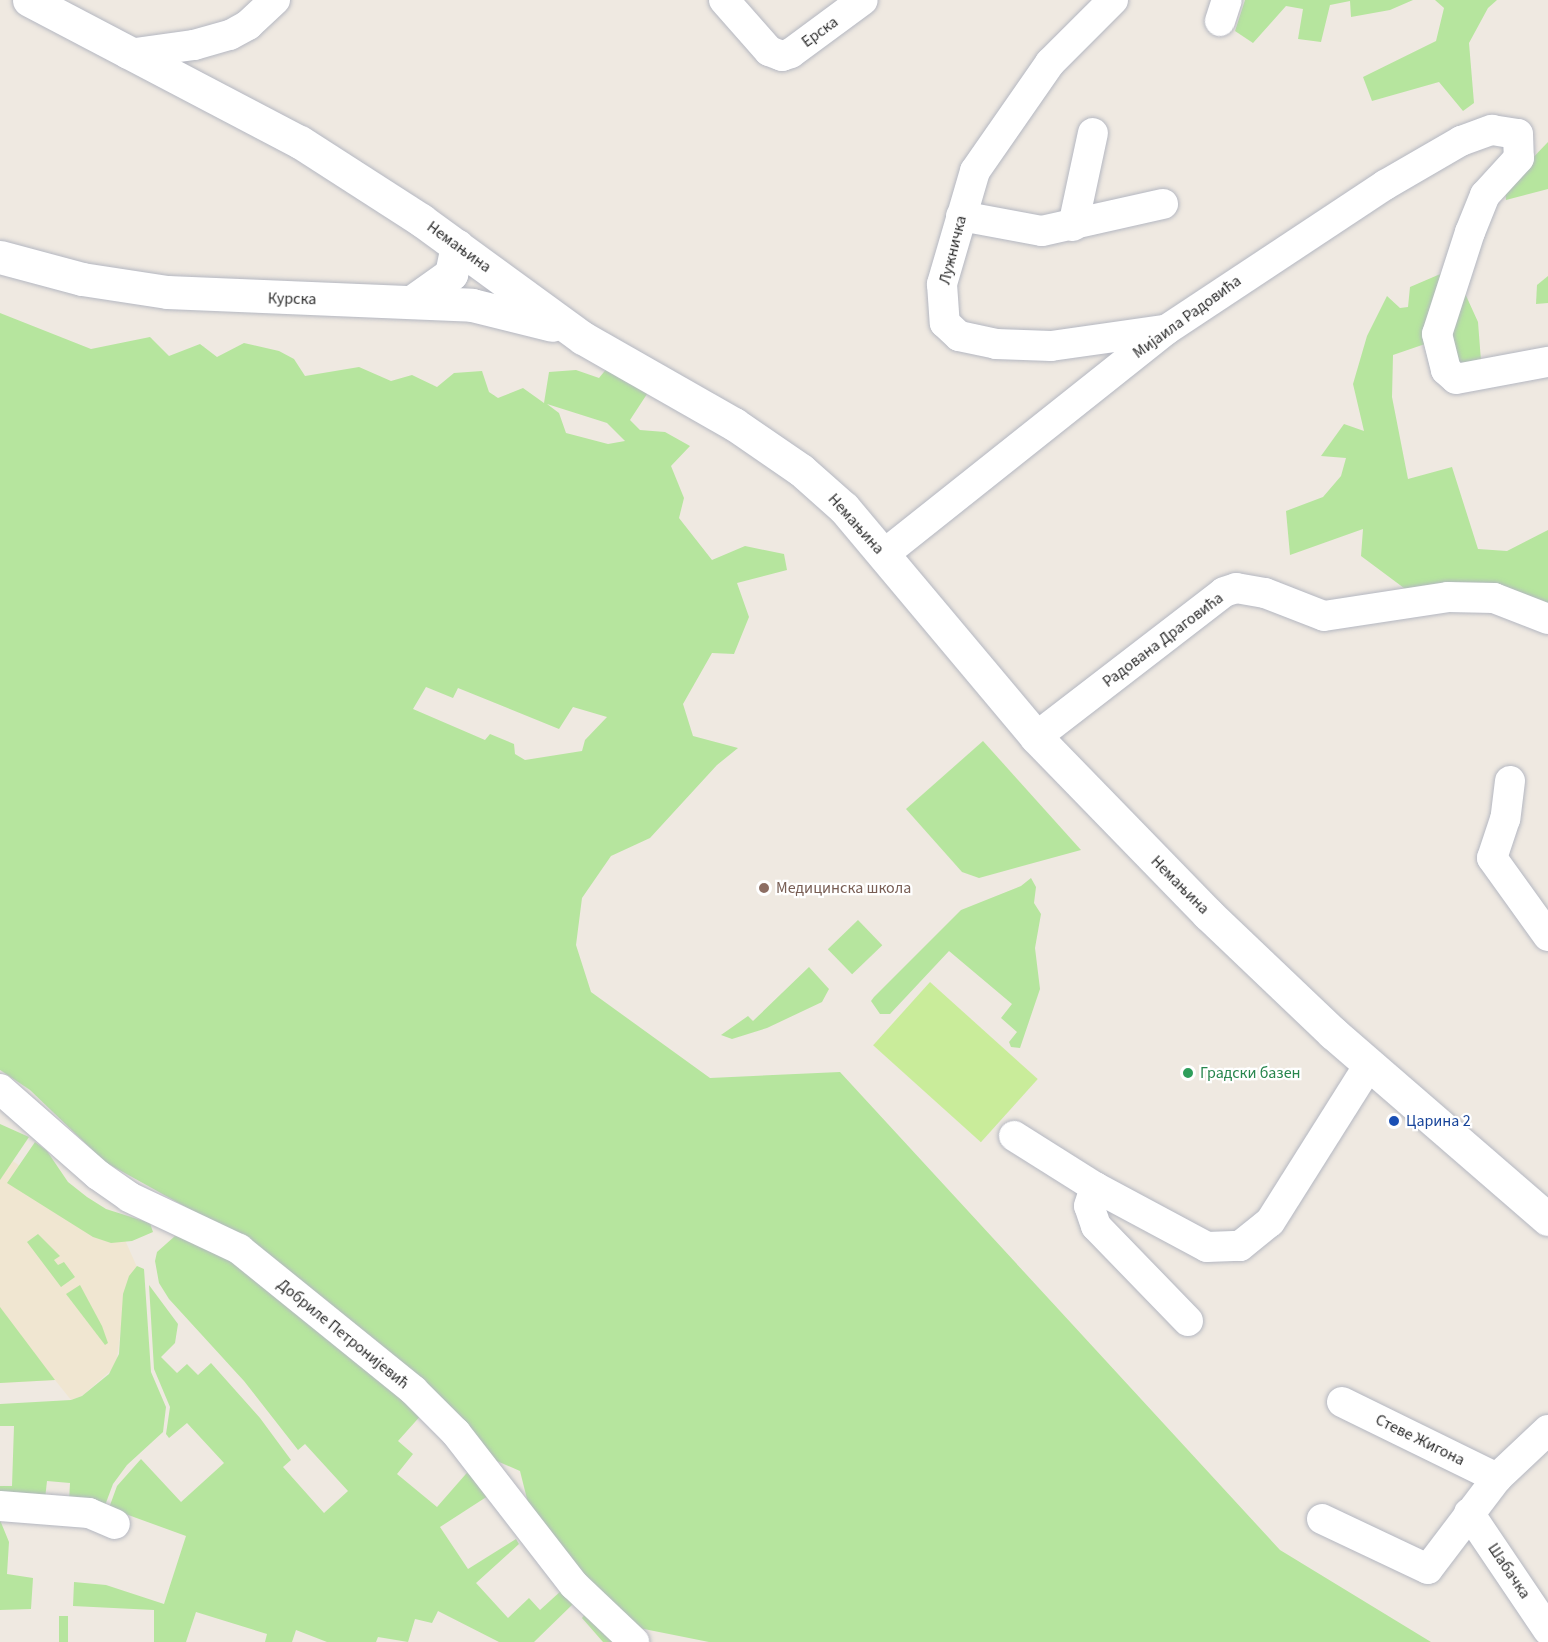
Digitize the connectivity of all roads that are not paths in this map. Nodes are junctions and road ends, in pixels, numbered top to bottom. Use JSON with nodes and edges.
{"nodes":[{"id":1,"x":29,"y":0,"type":"edge"},
{"id":2,"x":275,"y":0,"type":"edge"},
{"id":3,"x":724,"y":0,"type":"edge"},
{"id":4,"x":863,"y":0,"type":"edge"},
{"id":5,"x":1113,"y":0,"type":"edge"},
{"id":6,"x":128,"y":54,"type":"junction"},
{"id":7,"x":1093,"y":133,"type":"dead end"},
{"id":8,"x":1163,"y":204,"type":"dead end"},
{"id":9,"x":961,"y":216,"type":"junction"},
{"id":10,"x":1073,"y":226,"type":"junction"},
{"id":11,"x":458,"y":246,"type":"junction"},
{"id":12,"x":0,"y":257,"type":"edge"},
{"id":13,"x":413,"y":301,"type":"junction"},
{"id":14,"x":1166,"y":330,"type":"junction"},
{"id":15,"x":583,"y":338,"type":"junction"},
{"id":16,"x":1548,"y":362,"type":"edge"},
{"id":17,"x":883,"y":555,"type":"junction"},
{"id":18,"x":1548,"y":619,"type":"edge"},
{"id":19,"x":1036,"y":737,"type":"junction"},
{"id":20,"x":1510,"y":781,"type":"dead end"},
{"id":21,"x":1548,"y":936,"type":"edge"},
{"id":22,"x":1370,"y":1065,"type":"junction"},
{"id":23,"x":0,"y":1089,"type":"edge"},
{"id":24,"x":0,"y":1117,"type":"edge"},
{"id":25,"x":37,"y":1119,"type":"junction"},
{"id":26,"x":1014,"y":1136,"type":"dead end"},
{"id":27,"x":1095,"y":1187,"type":"junction"},
{"id":28,"x":1548,"y":1219,"type":"edge"},
{"id":29,"x":1188,"y":1322,"type":"dead end"},
{"id":30,"x":1342,"y":1402,"type":"dead end"},
{"id":31,"x":1548,"y":1430,"type":"edge"},
{"id":32,"x":1497,"y":1478,"type":"junction"},
{"id":33,"x":0,"y":1506,"type":"edge"},
{"id":34,"x":1469,"y":1513,"type":"junction"},
{"id":35,"x":1322,"y":1519,"type":"dead end"},
{"id":36,"x":115,"y":1524,"type":"dead end"},
{"id":37,"x":1548,"y":1630,"type":"edge"},
{"id":38,"x":634,"y":1642,"type":"edge"}],
"edges":[{"from":1,"to":6,"type":"main road","name":"Немањина"},
{"from":2,"to":6,"type":"street"},
{"from":3,"to":4,"type":"street","name":"Ерска"},
{"from":5,"to":9,"type":"street","name":"Лужничка"},
{"from":6,"to":11,"type":"main road","name":"Немањина"},
{"from":7,"to":10,"type":"street"},
{"from":8,"to":10,"type":"street"},
{"from":9,"to":10,"type":"street"},
{"from":9,"to":14,"type":"street","name":"Лужничка"},
{"from":11,"to":13,"type":"main road"},
{"from":11,"to":15,"type":"main road","name":"Немањина"},
{"from":12,"to":13,"type":"main road","name":"Курска"},
{"from":13,"to":15,"type":"main road","name":"Курска"},
{"from":14,"to":16,"type":"street","name":"Мијаила Радовића"},
{"from":14,"to":17,"type":"street","name":"Мијаила Радовића"},
{"from":15,"to":17,"type":"main road","name":"Немањина"},
{"from":17,"to":19,"type":"main road","name":"Немањина"},
{"from":18,"to":19,"type":"street","name":"Радована Драговића"},
{"from":19,"to":22,"type":"main road","name":"Немањина"},
{"from":20,"to":21,"type":"street"},
{"from":22,"to":27,"type":"street"},
{"from":22,"to":28,"type":"main road","name":"Немањина"},
{"from":23,"to":25,"type":"street","name":"Добриле Петронијевић"},
{"from":24,"to":25,"type":"street"},
{"from":25,"to":38,"type":"street","name":"Добриле Петронијевић"},
{"from":26,"to":27,"type":"street"},
{"from":27,"to":29,"type":"street"},
{"from":30,"to":32,"type":"street","name":"Стеве Жигона"},
{"from":31,"to":32,"type":"street"},
{"from":32,"to":34,"type":"street"},
{"from":33,"to":36,"type":"street"},
{"from":34,"to":35,"type":"street"},
{"from":34,"to":37,"type":"street","name":"Шабачка"}]}
